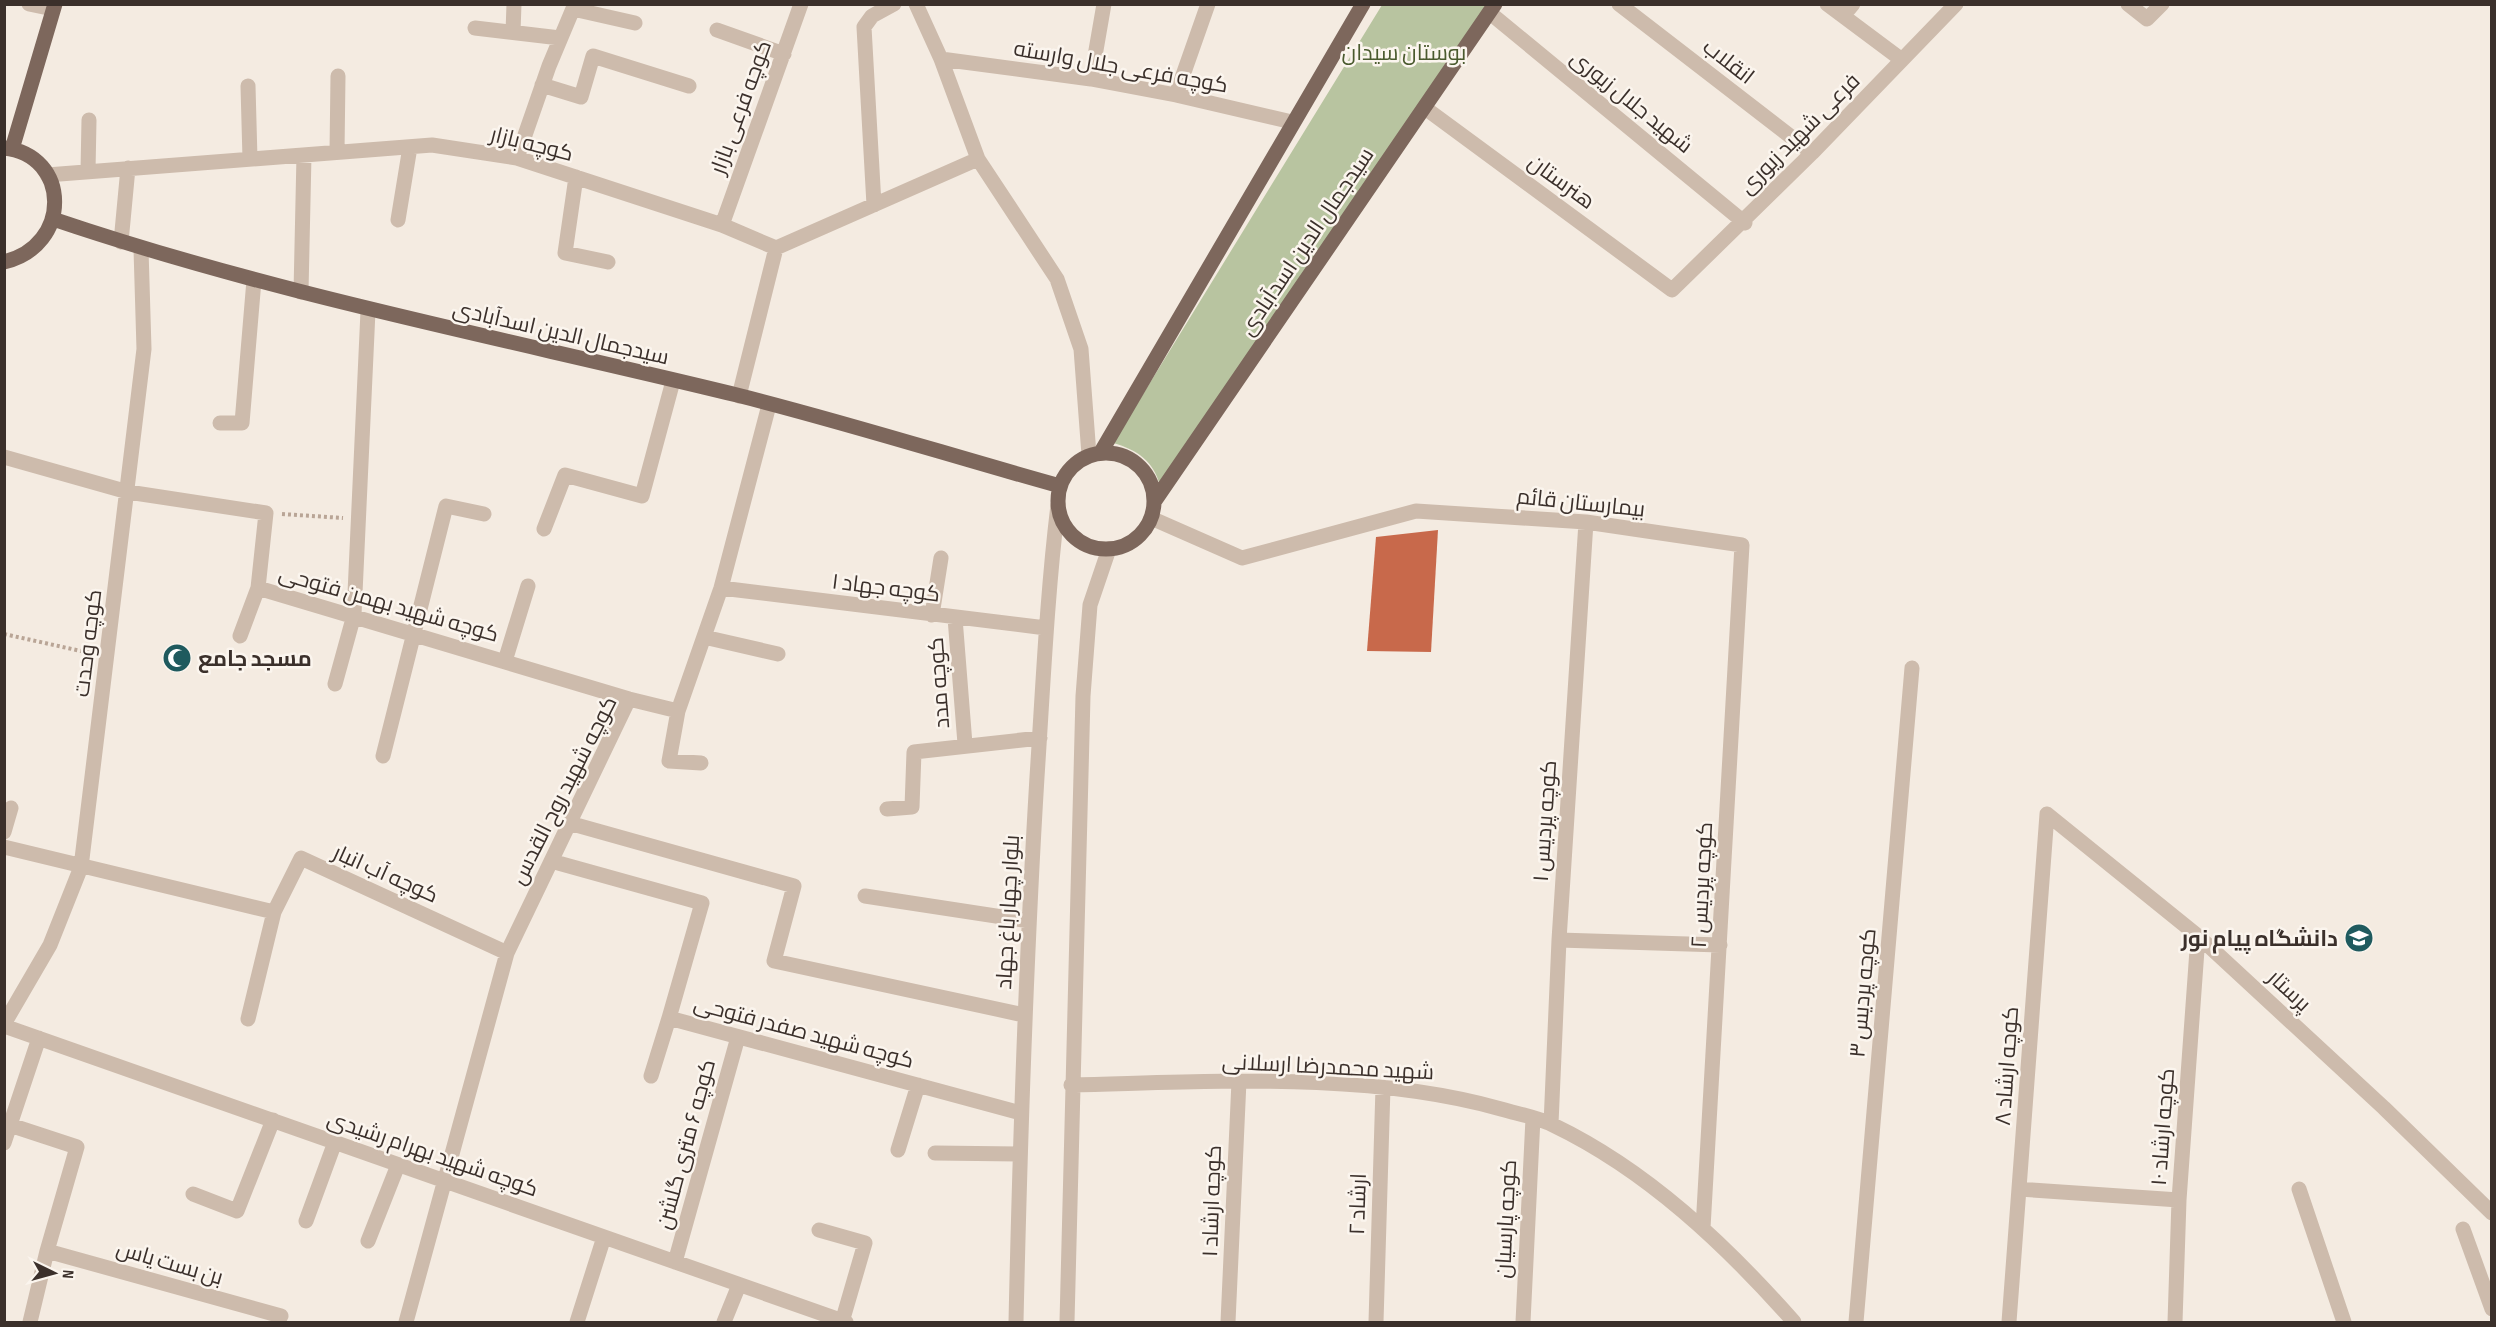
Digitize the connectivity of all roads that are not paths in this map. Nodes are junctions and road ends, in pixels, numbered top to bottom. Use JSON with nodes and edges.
{"nodes":[{"id":1,"x":29,"y":4,"type":"edge"},
{"id":2,"x":514,"y":4,"type":"edge"},
{"id":3,"x":801,"y":4,"type":"edge"},
{"id":4,"x":894,"y":4,"type":"edge"},
{"id":5,"x":916,"y":4,"type":"edge"},
{"id":6,"x":1104,"y":4,"type":"edge"},
{"id":7,"x":1208,"y":4,"type":"edge"},
{"id":8,"x":1363,"y":4,"type":"edge"},
{"id":9,"x":1619,"y":4,"type":"edge"},
{"id":10,"x":1827,"y":4,"type":"edge"},
{"id":11,"x":1956,"y":4,"type":"edge"},
{"id":12,"x":2128,"y":4,"type":"edge"},
{"id":13,"x":2162,"y":4,"type":"edge"},
{"id":14,"x":54,"y":7,"type":"edge"},
{"id":15,"x":574,"y":7,"type":"edge"},
{"id":16,"x":1492,"y":9,"type":"edge"},
{"id":17,"x":1848,"y":10,"type":"edge"},
{"id":18,"x":634,"y":23,"type":"dead end"},
{"id":19,"x":475,"y":28,"type":"dead end"},
{"id":20,"x":717,"y":30,"type":"dead end"},
{"id":21,"x":513,"y":32,"type":"junction"},
{"id":22,"x":560,"y":38,"type":"junction"},
{"id":23,"x":783,"y":54,"type":"junction"},
{"id":24,"x":941,"y":59,"type":"junction"},
{"id":25,"x":1902,"y":60,"type":"junction"},
{"id":26,"x":338,"y":76,"type":"dead end"},
{"id":27,"x":1091,"y":79,"type":"junction"},
{"id":28,"x":542,"y":85,"type":"junction"},
{"id":29,"x":248,"y":86,"type":"dead end"},
{"id":30,"x":689,"y":86,"type":"dead end"},
{"id":31,"x":1176,"y":95,"type":"junction"},
{"id":32,"x":1425,"y":108,"type":"junction"},
{"id":33,"x":89,"y":120,"type":"dead end"},
{"id":34,"x":1292,"y":122,"type":"junction"},
{"id":35,"x":410,"y":147,"type":"junction"},
{"id":36,"x":8,"y":149,"type":"edge"},
{"id":37,"x":337,"y":153,"type":"junction"},
{"id":38,"x":1812,"y":153,"type":"junction"},
{"id":39,"x":304,"y":155,"type":"junction"},
{"id":40,"x":517,"y":158,"type":"junction"},
{"id":41,"x":250,"y":159,"type":"junction"},
{"id":42,"x":978,"y":159,"type":"junction"},
{"id":43,"x":128,"y":168,"type":"junction"},
{"id":44,"x":88,"y":171,"type":"junction"},
{"id":45,"x":47,"y":175,"type":"junction"},
{"id":46,"x":576,"y":177,"type":"junction"},
{"id":47,"x":874,"y":205,"type":"junction"},
{"id":48,"x":53,"y":219,"type":"junction"},
{"id":49,"x":398,"y":220,"type":"dead end"},
{"id":50,"x":1744,"y":222,"type":"junction"},
{"id":51,"x":722,"y":225,"type":"junction"},
{"id":52,"x":121,"y":242,"type":"junction"},
{"id":53,"x":776,"y":248,"type":"junction"},
{"id":54,"x":141,"y":249,"type":"junction"},
{"id":55,"x":4,"y":262,"type":"edge"},
{"id":56,"x":608,"y":262,"type":"dead end"},
{"id":57,"x":254,"y":280,"type":"junction"},
{"id":58,"x":1672,"y":290,"type":"joint"},
{"id":59,"x":301,"y":292,"type":"junction"},
{"id":60,"x":368,"y":310,"type":"junction"},
{"id":61,"x":673,"y":381,"type":"junction"},
{"id":62,"x":739,"y":396,"type":"junction"},
{"id":63,"x":770,"y":405,"type":"junction"},
{"id":64,"x":220,"y":423,"type":"dead end"},
{"id":65,"x":1095,"y":454,"type":"junction"},
{"id":66,"x":4,"y":457,"type":"edge"},
{"id":67,"x":1059,"y":486,"type":"junction"},
{"id":68,"x":128,"y":492,"type":"junction"},
{"id":69,"x":1154,"y":502,"type":"junction"},
{"id":70,"x":1058,"y":505,"type":"junction"},
{"id":71,"x":484,"y":514,"type":"dead end"},
{"id":72,"x":1151,"y":518,"type":"junction"},
{"id":73,"x":1586,"y":522,"type":"junction"},
{"id":74,"x":544,"y":529,"type":"dead end"},
{"id":75,"x":1742,"y":545,"type":"joint"},
{"id":76,"x":1109,"y":549,"type":"junction"},
{"id":77,"x":941,"y":558,"type":"dead end"},
{"id":78,"x":528,"y":586,"type":"dead end"},
{"id":79,"x":258,"y":588,"type":"junction"},
{"id":80,"x":721,"y":588,"type":"junction"},
{"id":81,"x":354,"y":615,"type":"junction"},
{"id":82,"x":932,"y":615,"type":"junction"},
{"id":83,"x":955,"y":618,"type":"junction"},
{"id":84,"x":1046,"y":628,"type":"junction"},
{"id":85,"x":416,"y":634,"type":"junction"},
{"id":86,"x":240,"y":636,"type":"dead end"},
{"id":87,"x":704,"y":637,"type":"junction"},
{"id":88,"x":778,"y":654,"type":"dead end"},
{"id":89,"x":505,"y":661,"type":"junction"},
{"id":90,"x":1912,"y":668,"type":"dead end"},
{"id":91,"x":335,"y":684,"type":"dead end"},
{"id":92,"x":629,"y":699,"type":"junction"},
{"id":93,"x":678,"y":711,"type":"junction"},
{"id":94,"x":1040,"y":738,"type":"junction"},
{"id":95,"x":965,"y":744,"type":"junction"},
{"id":96,"x":383,"y":756,"type":"dead end"},
{"id":97,"x":701,"y":763,"type":"dead end"},
{"id":98,"x":11,"y":808,"type":"dead end"},
{"id":99,"x":887,"y":809,"type":"dead end"},
{"id":100,"x":2047,"y":814,"type":"joint"},
{"id":101,"x":569,"y":823,"type":"junction"},
{"id":102,"x":4,"y":832,"type":"edge"},
{"id":103,"x":4,"y":847,"type":"edge"},
{"id":104,"x":551,"y":861,"type":"junction"},
{"id":105,"x":81,"y":867,"type":"junction"},
{"id":106,"x":865,"y":896,"type":"dead end"},
{"id":107,"x":274,"y":912,"type":"junction"},
{"id":108,"x":1029,"y":921,"type":"junction"},
{"id":109,"x":2198,"y":936,"type":"junction"},
{"id":110,"x":1559,"y":940,"type":"junction"},
{"id":111,"x":1720,"y":945,"type":"junction"},
{"id":112,"x":507,"y":952,"type":"junction"},
{"id":113,"x":1024,"y":1015,"type":"junction"},
{"id":114,"x":669,"y":1018,"type":"junction"},
{"id":115,"x":248,"y":1019,"type":"dead end"},
{"id":116,"x":4,"y":1025,"type":"edge"},
{"id":117,"x":738,"y":1037,"type":"junction"},
{"id":118,"x":39,"y":1038,"type":"junction"},
{"id":119,"x":651,"y":1076,"type":"dead end"},
{"id":120,"x":1239,"y":1081,"type":"junction"},
{"id":121,"x":918,"y":1085,"type":"junction"},
{"id":122,"x":1071,"y":1085,"type":"junction"},
{"id":123,"x":1383,"y":1087,"type":"junction"},
{"id":124,"x":1021,"y":1113,"type":"junction"},
{"id":125,"x":1533,"y":1118,"type":"junction"},
{"id":126,"x":273,"y":1120,"type":"junction"},
{"id":127,"x":1551,"y":1124,"type":"junction"},
{"id":128,"x":10,"y":1125,"type":"junction"},
{"id":129,"x":335,"y":1142,"type":"junction"},
{"id":130,"x":4,"y":1143,"type":"edge"},
{"id":131,"x":898,"y":1150,"type":"dead end"},
{"id":132,"x":934,"y":1153,"type":"dead end"},
{"id":133,"x":1020,"y":1154,"type":"junction"},
{"id":134,"x":398,"y":1165,"type":"junction"},
{"id":135,"x":443,"y":1180,"type":"junction"},
{"id":136,"x":2019,"y":1189,"type":"junction"},
{"id":137,"x":2299,"y":1189,"type":"dead end"},
{"id":138,"x":193,"y":1194,"type":"dead end"},
{"id":139,"x":2179,"y":1200,"type":"junction"},
{"id":140,"x":2492,"y":1213,"type":"edge"},
{"id":141,"x":306,"y":1221,"type":"dead end"},
{"id":142,"x":1703,"y":1228,"type":"junction"},
{"id":143,"x":2463,"y":1229,"type":"dead end"},
{"id":144,"x":819,"y":1230,"type":"dead end"},
{"id":145,"x":604,"y":1237,"type":"junction"},
{"id":146,"x":368,"y":1240,"type":"dead end"},
{"id":147,"x":47,"y":1251,"type":"junction"},
{"id":148,"x":675,"y":1262,"type":"junction"},
{"id":149,"x":739,"y":1285,"type":"junction"},
{"id":150,"x":2492,"y":1309,"type":"edge"},
{"id":151,"x":281,"y":1316,"type":"dead end"},
{"id":152,"x":844,"y":1322,"type":"edge"},
{"id":153,"x":30,"y":1323,"type":"edge"},
{"id":154,"x":406,"y":1323,"type":"edge"},
{"id":155,"x":577,"y":1323,"type":"edge"},
{"id":156,"x":724,"y":1323,"type":"edge"},
{"id":157,"x":1016,"y":1323,"type":"edge"},
{"id":158,"x":1067,"y":1323,"type":"edge"},
{"id":159,"x":1228,"y":1323,"type":"edge"},
{"id":160,"x":1376,"y":1323,"type":"edge"},
{"id":161,"x":1523,"y":1323,"type":"edge"},
{"id":162,"x":1794,"y":1323,"type":"edge"},
{"id":163,"x":1856,"y":1323,"type":"edge"},
{"id":164,"x":2009,"y":1323,"type":"edge"},
{"id":165,"x":2175,"y":1323,"type":"edge"},
{"id":166,"x":2344,"y":1323,"type":"edge"}],
"edges":[{"from":1,"to":14,"type":"street"},
{"from":2,"to":21,"type":"street"},
{"from":3,"to":23,"type":"street","name":"کوچه فرعی بازار"},
{"from":4,"to":47,"type":"street"},
{"from":5,"to":24,"type":"street"},
{"from":6,"to":27,"type":"street"},
{"from":7,"to":31,"type":"street"},
{"from":8,"to":34,"type":"main road"},
{"from":9,"to":38,"type":"street","name":"انقلاب"},
{"from":10,"to":17,"type":"street"},
{"from":11,"to":25,"type":"street","name":"فرعی شهید زیوری"},
{"from":12,"to":13,"type":"street"},
{"from":14,"to":36,"type":"main road"},
{"from":15,"to":18,"type":"street"},
{"from":15,"to":22,"type":"street"},
{"from":16,"to":32,"type":"main road","name":"سیدجمال الدین اسدآبادی"},
{"from":16,"to":50,"type":"street","name":"شهید جلال زیوری"},
{"from":17,"to":25,"type":"street"},
{"from":19,"to":21,"type":"street"},
{"from":20,"to":23,"type":"street"},
{"from":21,"to":22,"type":"street"},
{"from":22,"to":28,"type":"street"},
{"from":23,"to":51,"type":"street","name":"کوچه فرعی بازار"},
{"from":24,"to":27,"type":"street","name":"کوچه فرعی جلال وارسته"},
{"from":24,"to":42,"type":"street"},
{"from":25,"to":38,"type":"street","name":"فرعی شهید زیوری"},
{"from":26,"to":37,"type":"street"},
{"from":27,"to":31,"type":"street","name":"کوچه فرعی جلال وارسته"},
{"from":28,"to":30,"type":"street"},
{"from":28,"to":40,"type":"street"},
{"from":29,"to":41,"type":"street"},
{"from":31,"to":34,"type":"street","name":"کوچه فرعی جلال وارسته"},
{"from":32,"to":58,"type":"street","name":"هنرستان"},
{"from":32,"to":69,"type":"main road","name":"سیدجمال الدین اسدآبادی"},
{"from":33,"to":44,"type":"street"},
{"from":34,"to":65,"type":"main road"},
{"from":35,"to":37,"type":"street","name":"کوچه بازار"},
{"from":35,"to":40,"type":"street","name":"کوچه بازار"},
{"from":35,"to":49,"type":"street"},
{"from":36,"to":45,"type":"main road"},
{"from":37,"to":39,"type":"street","name":"کوچه بازار"},
{"from":38,"to":50,"type":"street","name":"فرعی شهید زیوری"},
{"from":39,"to":41,"type":"street","name":"کوچه بازار"},
{"from":39,"to":59,"type":"street"},
{"from":40,"to":46,"type":"street","name":"کوچه بازار"},
{"from":41,"to":43,"type":"street","name":"کوچه بازار"},
{"from":42,"to":47,"type":"street"},
{"from":42,"to":65,"type":"street"},
{"from":43,"to":44,"type":"street","name":"کوچه بازار"},
{"from":43,"to":52,"type":"street"},
{"from":44,"to":45,"type":"street","name":"کوچه بازار"},
{"from":45,"to":48,"type":"main road"},
{"from":46,"to":51,"type":"street","name":"کوچه بازار"},
{"from":46,"to":56,"type":"street"},
{"from":47,"to":53,"type":"street"},
{"from":48,"to":52,"type":"main road","name":"سیدجمال الدین اسدآبادی"},
{"from":48,"to":55,"type":"main road"},
{"from":50,"to":58,"type":"street","name":"فرعی شهید زیوری"},
{"from":51,"to":53,"type":"street","name":"کوچه بازار"},
{"from":52,"to":54,"type":"main road","name":"سیدجمال الدین اسدآبادی"},
{"from":53,"to":62,"type":"street"},
{"from":54,"to":57,"type":"main road","name":"سیدجمال الدین اسدآبادی"},
{"from":54,"to":68,"type":"street","name":"کوچه وحدت"},
{"from":57,"to":59,"type":"main road","name":"سیدجمال الدین اسدآبادی"},
{"from":57,"to":64,"type":"street"},
{"from":59,"to":60,"type":"main road","name":"سیدجمال الدین اسدآبادی"},
{"from":60,"to":61,"type":"main road","name":"سیدجمال الدین اسدآبادی"},
{"from":60,"to":81,"type":"street"},
{"from":61,"to":62,"type":"main road","name":"سیدجمال الدین اسدآبادی"},
{"from":61,"to":74,"type":"street"},
{"from":62,"to":63,"type":"main road","name":"سیدجمال الدین اسدآبادی"},
{"from":63,"to":67,"type":"main road","name":"سیدجمال الدین اسدآبادی"},
{"from":63,"to":80,"type":"street"},
{"from":65,"to":67,"type":"main road"},
{"from":65,"to":69,"type":"main road"},
{"from":66,"to":68,"type":"street"},
{"from":67,"to":70,"type":"main road"},
{"from":68,"to":79,"type":"street","name":"کوچه شهید بهمن فتوحی"},
{"from":68,"to":105,"type":"street","name":"کوچه وحدت"},
{"from":69,"to":72,"type":"main road"},
{"from":70,"to":76,"type":"main road"},
{"from":70,"to":84,"type":"street","name":"بلوار چهار باغ جهاد"},
{"from":71,"to":85,"type":"street"},
{"from":72,"to":73,"type":"street","name":"بیمارستان قائم"},
{"from":72,"to":76,"type":"main road"},
{"from":73,"to":75,"type":"street","name":"بیمارستان قائم"},
{"from":73,"to":110,"type":"street","name":"کوچه پردیس ۱"},
{"from":75,"to":111,"type":"street","name":"کوچه پردیس ۲"},
{"from":76,"to":122,"type":"street"},
{"from":77,"to":82,"type":"street"},
{"from":78,"to":89,"type":"street"},
{"from":79,"to":81,"type":"street","name":"کوچه شهید بهمن فتوحی"},
{"from":79,"to":86,"type":"street"},
{"from":80,"to":82,"type":"street","name":"کوچه جهاد ۱"},
{"from":80,"to":87,"type":"street"},
{"from":81,"to":85,"type":"street","name":"کوچه شهید بهمن فتوحی"},
{"from":81,"to":91,"type":"street"},
{"from":82,"to":83,"type":"street","name":"کوچه جهاد ۱"},
{"from":83,"to":84,"type":"street","name":"کوچه جهاد ۱"},
{"from":83,"to":95,"type":"street","name":"کوچه مدد"},
{"from":84,"to":94,"type":"street","name":"بلوار چهار باغ جهاد"},
{"from":85,"to":89,"type":"street","name":"کوچه شهید بهمن فتوحی"},
{"from":85,"to":96,"type":"street"},
{"from":87,"to":88,"type":"street"},
{"from":87,"to":93,"type":"street"},
{"from":89,"to":92,"type":"street","name":"کوچه شهید بهمن فتوحی"},
{"from":90,"to":163,"type":"street","name":"کوچه پردیس ۳"},
{"from":92,"to":93,"type":"street","name":"کوچه شهید روح القدس"},
{"from":92,"to":101,"type":"street","name":"کوچه شهید روح القدس"},
{"from":93,"to":97,"type":"street"},
{"from":94,"to":95,"type":"street"},
{"from":94,"to":108,"type":"street","name":"بلوار چهار باغ جهاد"},
{"from":95,"to":99,"type":"street"},
{"from":98,"to":102,"type":"street"},
{"from":100,"to":109,"type":"street","name":"پرستار"},
{"from":100,"to":136,"type":"street","name":"کوچه ارشاد ۸"},
{"from":101,"to":104,"type":"street","name":"کوچه شهید روح القدس"},
{"from":101,"to":113,"type":"street"},
{"from":103,"to":105,"type":"street"},
{"from":104,"to":112,"type":"street","name":"کوچه شهید روح القدس"},
{"from":104,"to":114,"type":"street","name":"کوچه شهید صفدر فتوحی"},
{"from":105,"to":107,"type":"street"},
{"from":105,"to":116,"type":"street","name":"کوچه وحدت"},
{"from":106,"to":108,"type":"street"},
{"from":107,"to":112,"type":"street","name":"کوچه آب انبار"},
{"from":107,"to":115,"type":"street","name":"کوچه آب انبار"},
{"from":108,"to":113,"type":"street","name":"بلوار چهار باغ جهاد"},
{"from":109,"to":139,"type":"street","name":"کوچه ارشاد ۱۰"},
{"from":109,"to":140,"type":"street","name":"پرستار"},
{"from":110,"to":111,"type":"street"},
{"from":110,"to":127,"type":"street","name":"کوچه پردیس ۱"},
{"from":111,"to":142,"type":"street","name":"کوچه پردیس ۲"},
{"from":112,"to":135,"type":"street","name":"کوچه شهید روح القدس"},
{"from":113,"to":124,"type":"street","name":"بلوار چهار باغ جهاد"},
{"from":114,"to":117,"type":"street","name":"کوچه شهید صفدر فتوحی"},
{"from":114,"to":119,"type":"street"},
{"from":116,"to":118,"type":"street","name":"کوچه شهید بهرام رشیدی"},
{"from":117,"to":121,"type":"street","name":"کوچه شهید صفدر فتوحی"},
{"from":117,"to":148,"type":"street","name":"کوچه ۶ متری گلشن"},
{"from":118,"to":126,"type":"street","name":"کوچه شهید بهرام رشیدی"},
{"from":118,"to":128,"type":"street"},
{"from":120,"to":122,"type":"street","name":"شهید محمدرضا ارسلانی"},
{"from":120,"to":123,"type":"street","name":"شهید محمدرضا ارسلانی"},
{"from":120,"to":159,"type":"street","name":"کوچه ارشاد ۱"},
{"from":121,"to":124,"type":"street","name":"کوچه شهید صفدر فتوحی"},
{"from":121,"to":131,"type":"street"},
{"from":122,"to":158,"type":"street"},
{"from":123,"to":125,"type":"street","name":"شهید محمدرضا ارسلانی"},
{"from":123,"to":160,"type":"street","name":"ارشاد ۲"},
{"from":124,"to":133,"type":"street","name":"بلوار چهار باغ جهاد"},
{"from":125,"to":127,"type":"street","name":"شهید محمدرضا ارسلانی"},
{"from":125,"to":161,"type":"street","name":"کوچه پارسیان"},
{"from":126,"to":129,"type":"street","name":"کوچه شهید بهرام رشیدی"},
{"from":126,"to":138,"type":"street"},
{"from":127,"to":142,"type":"street","name":"شهید محمدرضا ارسلانی"},
{"from":128,"to":130,"type":"street"},
{"from":128,"to":147,"type":"street"},
{"from":129,"to":134,"type":"street","name":"کوچه شهید بهرام رشیدی"},
{"from":129,"to":141,"type":"street"},
{"from":132,"to":133,"type":"street"},
{"from":133,"to":157,"type":"street","name":"بلوار چهار باغ جهاد"},
{"from":134,"to":135,"type":"street","name":"کوچه شهید بهرام رشیدی"},
{"from":134,"to":146,"type":"street"},
{"from":135,"to":145,"type":"street","name":"کوچه شهید بهرام رشیدی"},
{"from":135,"to":154,"type":"street","name":"کوچه شهید روح القدس"},
{"from":136,"to":139,"type":"street"},
{"from":136,"to":164,"type":"street","name":"کوچه ارشاد ۸"},
{"from":137,"to":166,"type":"street"},
{"from":139,"to":165,"type":"street","name":"کوچه ارشاد ۱۰"},
{"from":142,"to":162,"type":"street","name":"شهید محمدرضا ارسلانی"},
{"from":143,"to":150,"type":"street"},
{"from":144,"to":152,"type":"street"},
{"from":145,"to":148,"type":"street","name":"کوچه شهید بهرام رشیدی"},
{"from":145,"to":155,"type":"street"},
{"from":147,"to":151,"type":"street","name":"بن بست یاس"},
{"from":147,"to":153,"type":"street"},
{"from":148,"to":149,"type":"street","name":"کوچه شهید بهرام رشیدی"},
{"from":149,"to":152,"type":"street","name":"کوچه شهید بهرام رشیدی"},
{"from":149,"to":156,"type":"street"}]}
